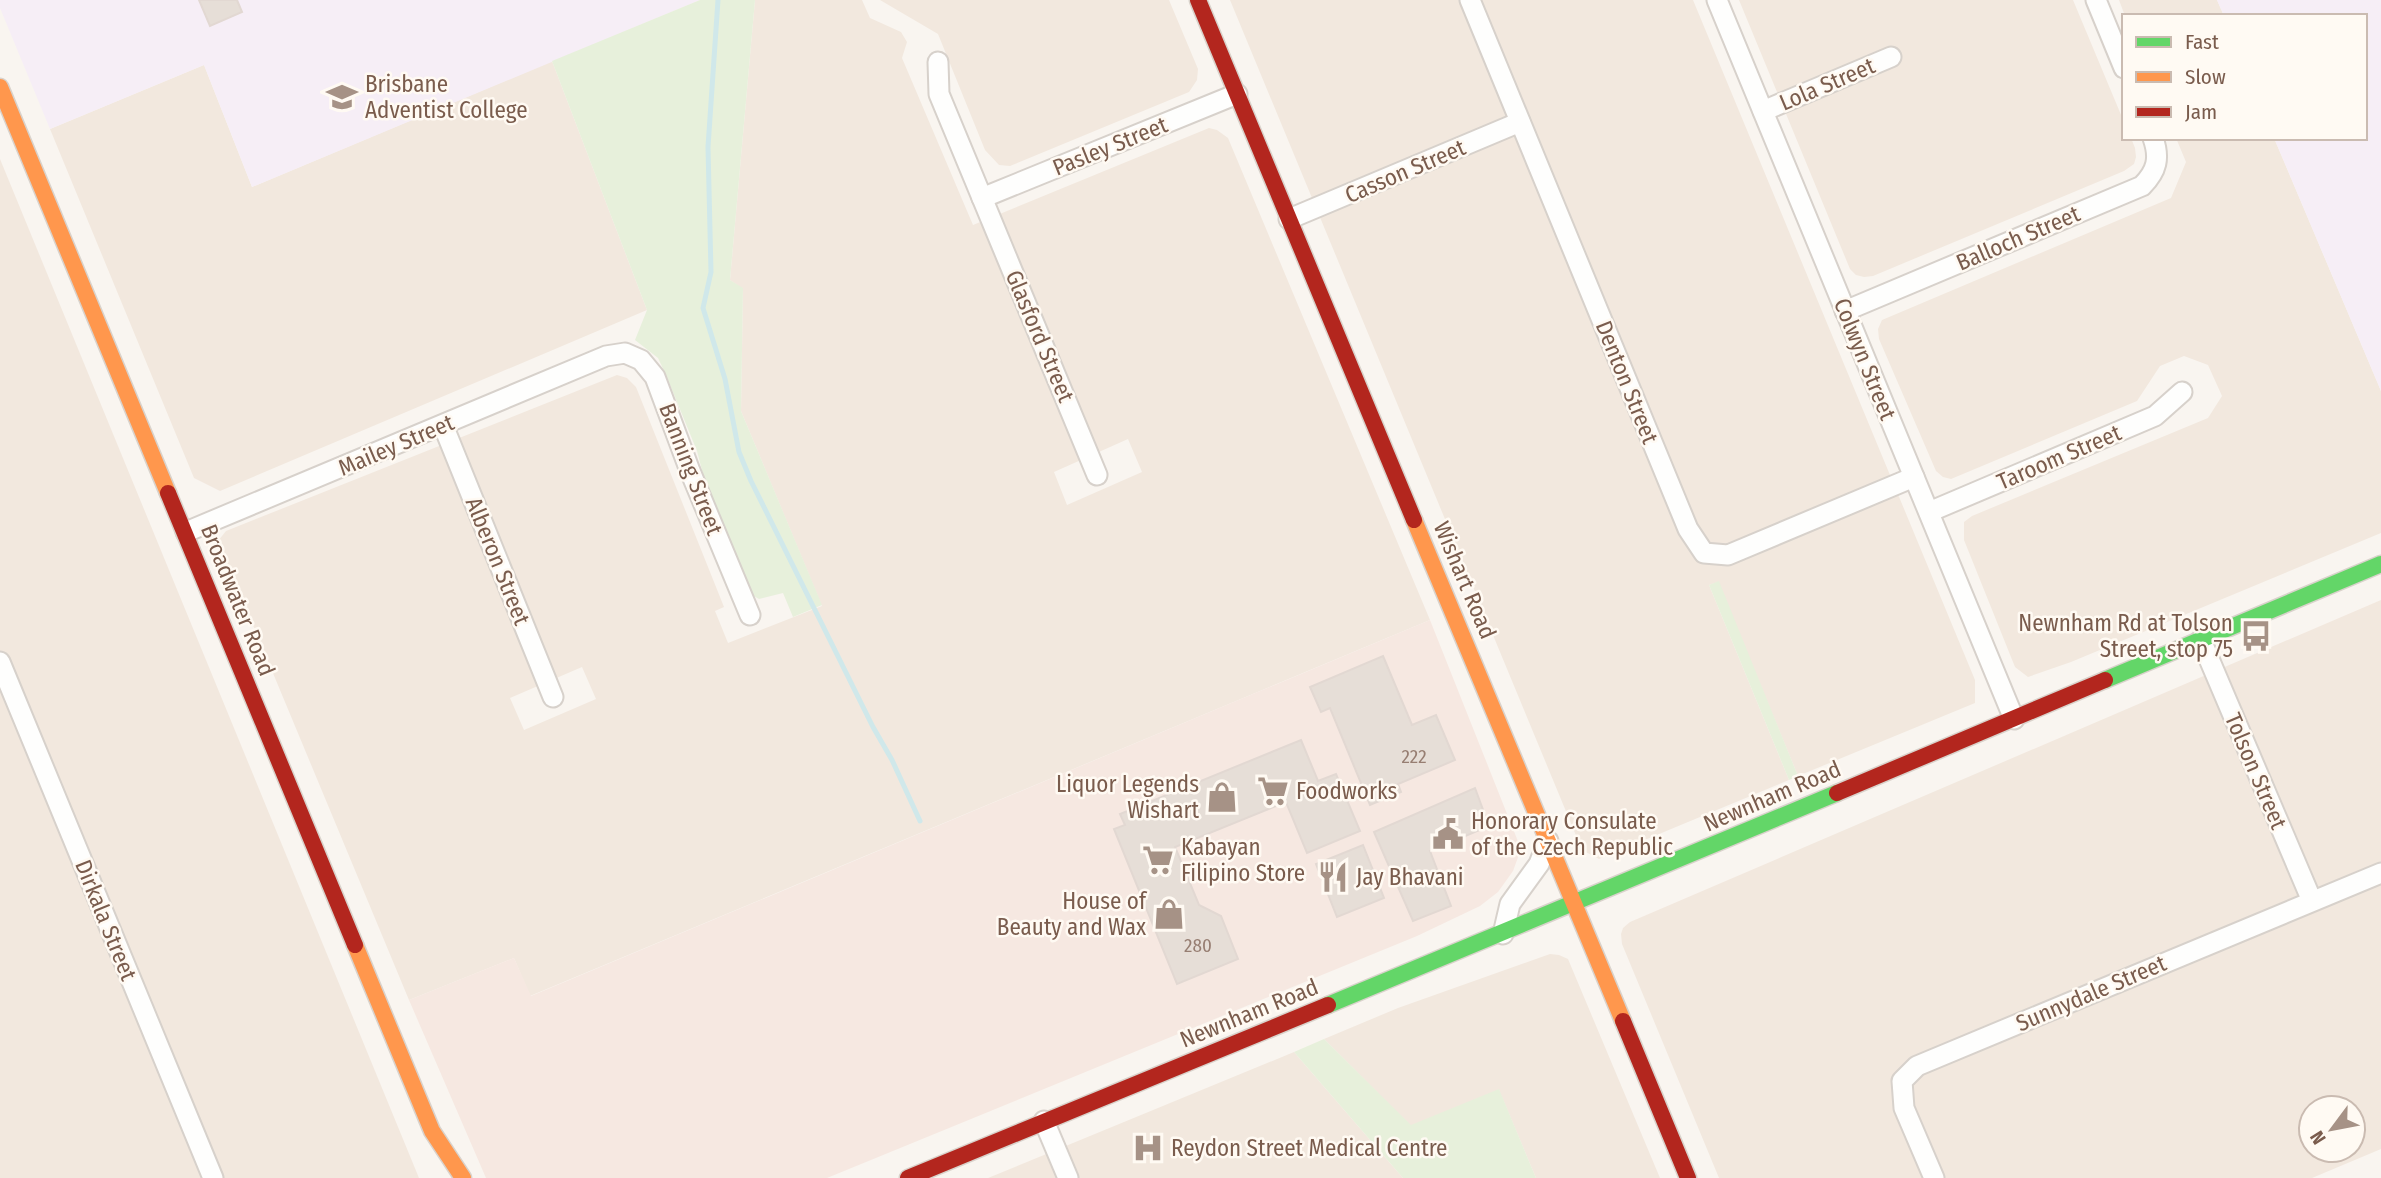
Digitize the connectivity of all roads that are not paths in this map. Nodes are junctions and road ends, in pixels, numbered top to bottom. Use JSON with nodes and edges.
{"nodes":[{"id":1,"x":1198,"y":0,"type":"edge"},
{"id":2,"x":1469,"y":0,"type":"edge"},
{"id":3,"x":1717,"y":0,"type":"edge"},
{"id":4,"x":2095,"y":0,"type":"edge"},
{"id":5,"x":1891,"y":57,"type":"dead end"},
{"id":6,"x":938,"y":62,"type":"dead end"},
{"id":7,"x":2122,"y":63,"type":"edge"},
{"id":8,"x":0,"y":88,"type":"edge"},
{"id":9,"x":1237,"y":94,"type":"junction"},
{"id":10,"x":1763,"y":111,"type":"junction"},
{"id":11,"x":1520,"y":122,"type":"junction"},
{"id":12,"x":2153,"y":140,"type":"edge"},
{"id":13,"x":982,"y":198,"type":"junction"},
{"id":14,"x":1289,"y":219,"type":"junction"},
{"id":15,"x":1845,"y":311,"type":"junction"},
{"id":16,"x":606,"y":356,"type":"joint"},
{"id":17,"x":2182,"y":392,"type":"dead end"},
{"id":18,"x":443,"y":425,"type":"junction"},
{"id":19,"x":1097,"y":475,"type":"dead end"},
{"id":20,"x":1914,"y":477,"type":"junction"},
{"id":21,"x":1929,"y":513,"type":"junction"},
{"id":22,"x":186,"y":532,"type":"junction"},
{"id":23,"x":2381,"y":564,"type":"edge"},
{"id":24,"x":750,"y":615,"type":"dead end"},
{"id":25,"x":2201,"y":640,"type":"junction"},
{"id":26,"x":0,"y":662,"type":"edge"},
{"id":27,"x":552,"y":697,"type":"dead end"},
{"id":28,"x":2014,"y":719,"type":"junction"},
{"id":29,"x":1548,"y":841,"type":"junction"},
{"id":30,"x":2381,"y":873,"type":"edge"},
{"id":31,"x":2312,"y":901,"type":"junction"},
{"id":32,"x":1574,"y":904,"type":"junction"},
{"id":33,"x":1503,"y":934,"type":"junction"},
{"id":34,"x":1044,"y":1121,"type":"junction"},
{"id":35,"x":432,"y":1131,"type":"junction"},
{"id":36,"x":439,"y":1166,"type":"dead end"},
{"id":37,"x":213,"y":1178,"type":"edge"},
{"id":38,"x":463,"y":1178,"type":"edge"},
{"id":39,"x":908,"y":1178,"type":"edge"},
{"id":40,"x":1068,"y":1178,"type":"edge"},
{"id":41,"x":1688,"y":1178,"type":"edge"},
{"id":42,"x":1934,"y":1178,"type":"edge"}],
"edges":[{"from":1,"to":9,"type":"main road","name":"Wishart Road"},
{"from":2,"to":11,"type":"street","name":"Denton Street"},
{"from":3,"to":10,"type":"street","name":"Colwyn Street"},
{"from":4,"to":7,"type":"street"},
{"from":5,"to":10,"type":"street","name":"Lola Street"},
{"from":6,"to":13,"type":"street","name":"Glasford Street"},
{"from":8,"to":22,"type":"main road","name":"Broadwater Road"},
{"from":9,"to":13,"type":"street","name":"Pasley Street"},
{"from":9,"to":14,"type":"main road","name":"Wishart Road"},
{"from":10,"to":15,"type":"street","name":"Colwyn Street"},
{"from":11,"to":14,"type":"street","name":"Casson Street"},
{"from":11,"to":20,"type":"street","name":"Denton Street"},
{"from":12,"to":15,"type":"street","name":"Balloch Street"},
{"from":13,"to":19,"type":"street","name":"Glasford Street"},
{"from":14,"to":29,"type":"main road","name":"Wishart Road"},
{"from":15,"to":20,"type":"street","name":"Colwyn Street"},
{"from":16,"to":18,"type":"street","name":"Mailey Street"},
{"from":16,"to":24,"type":"street","name":"Banning Street"},
{"from":17,"to":21,"type":"street","name":"Taroom Street"},
{"from":18,"to":22,"type":"street","name":"Mailey Street"},
{"from":18,"to":27,"type":"street","name":"Alberon Street"},
{"from":20,"to":21,"type":"street","name":"Colwyn Street"},
{"from":21,"to":28,"type":"street","name":"Colwyn Street"},
{"from":22,"to":35,"type":"main road","name":"Broadwater Road"},
{"from":23,"to":25,"type":"main road","name":"Newnham Road"},
{"from":25,"to":28,"type":"main road","name":"Newnham Road"},
{"from":25,"to":31,"type":"street","name":"Tolson Street"},
{"from":26,"to":37,"type":"street","name":"Dirkala Street"},
{"from":28,"to":32,"type":"main road","name":"Newnham Road"},
{"from":29,"to":32,"type":"main road","name":"Wishart Road"},
{"from":29,"to":33,"type":"street"},
{"from":30,"to":31,"type":"street","name":"Sunnydale Street"},
{"from":31,"to":42,"type":"street","name":"Sunnydale Street"},
{"from":32,"to":33,"type":"main road","name":"Newnham Road"},
{"from":32,"to":41,"type":"main road","name":"Wishart Road"},
{"from":33,"to":34,"type":"main road","name":"Newnham Road"},
{"from":34,"to":39,"type":"main road","name":"Newnham Road"},
{"from":34,"to":40,"type":"street"},
{"from":35,"to":36,"type":"main road","name":"Broadwater Road"},
{"from":35,"to":38,"type":"main road","name":"Broadwater Road"}]}
